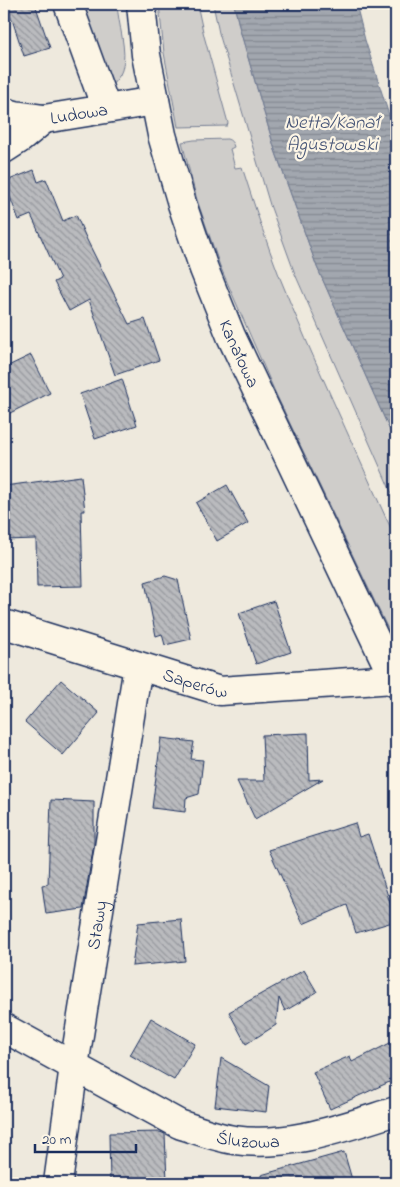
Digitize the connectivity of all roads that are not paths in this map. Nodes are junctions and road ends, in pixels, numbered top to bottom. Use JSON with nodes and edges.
{"nodes":[{"id":1,"x":68,"y":4,"type":"edge"},
{"id":2,"x":141,"y":4,"type":"edge"},
{"id":3,"x":155,"y":101,"type":"junction"},
{"id":4,"x":106,"y":108,"type":"junction"},
{"id":5,"x":4,"y":112,"type":"edge"},
{"id":6,"x":44,"y":118,"type":"junction"},
{"id":7,"x":4,"y":149,"type":"edge"},
{"id":8,"x":4,"y":624,"type":"edge"},
{"id":9,"x":138,"y":666,"type":"junction"},
{"id":10,"x":395,"y":681,"type":"edge"},
{"id":11,"x":7,"y":1033,"type":"edge"},
{"id":12,"x":74,"y":1066,"type":"junction"},
{"id":13,"x":396,"y":1111,"type":"edge"},
{"id":14,"x":58,"y":1183,"type":"edge"}],
"edges":[{"from":1,"to":4,"type":"street"},
{"from":2,"to":3,"type":"street","name":"Kanałowa"},
{"from":3,"to":4,"type":"street","name":"Ludowa"},
{"from":3,"to":10,"type":"street","name":"Kanałowa"},
{"from":4,"to":6,"type":"street","name":"Ludowa"},
{"from":5,"to":6,"type":"street","name":"Ludowa"},
{"from":6,"to":7,"type":"street"},
{"from":8,"to":9,"type":"street","name":"Saperów"},
{"from":9,"to":10,"type":"street","name":"Saperów"},
{"from":9,"to":12,"type":"street","name":"Stawy"},
{"from":11,"to":12,"type":"street","name":"Śluzowa"},
{"from":12,"to":13,"type":"street","name":"Śluzowa"},
{"from":12,"to":14,"type":"street","name":"Stawy"}]}
